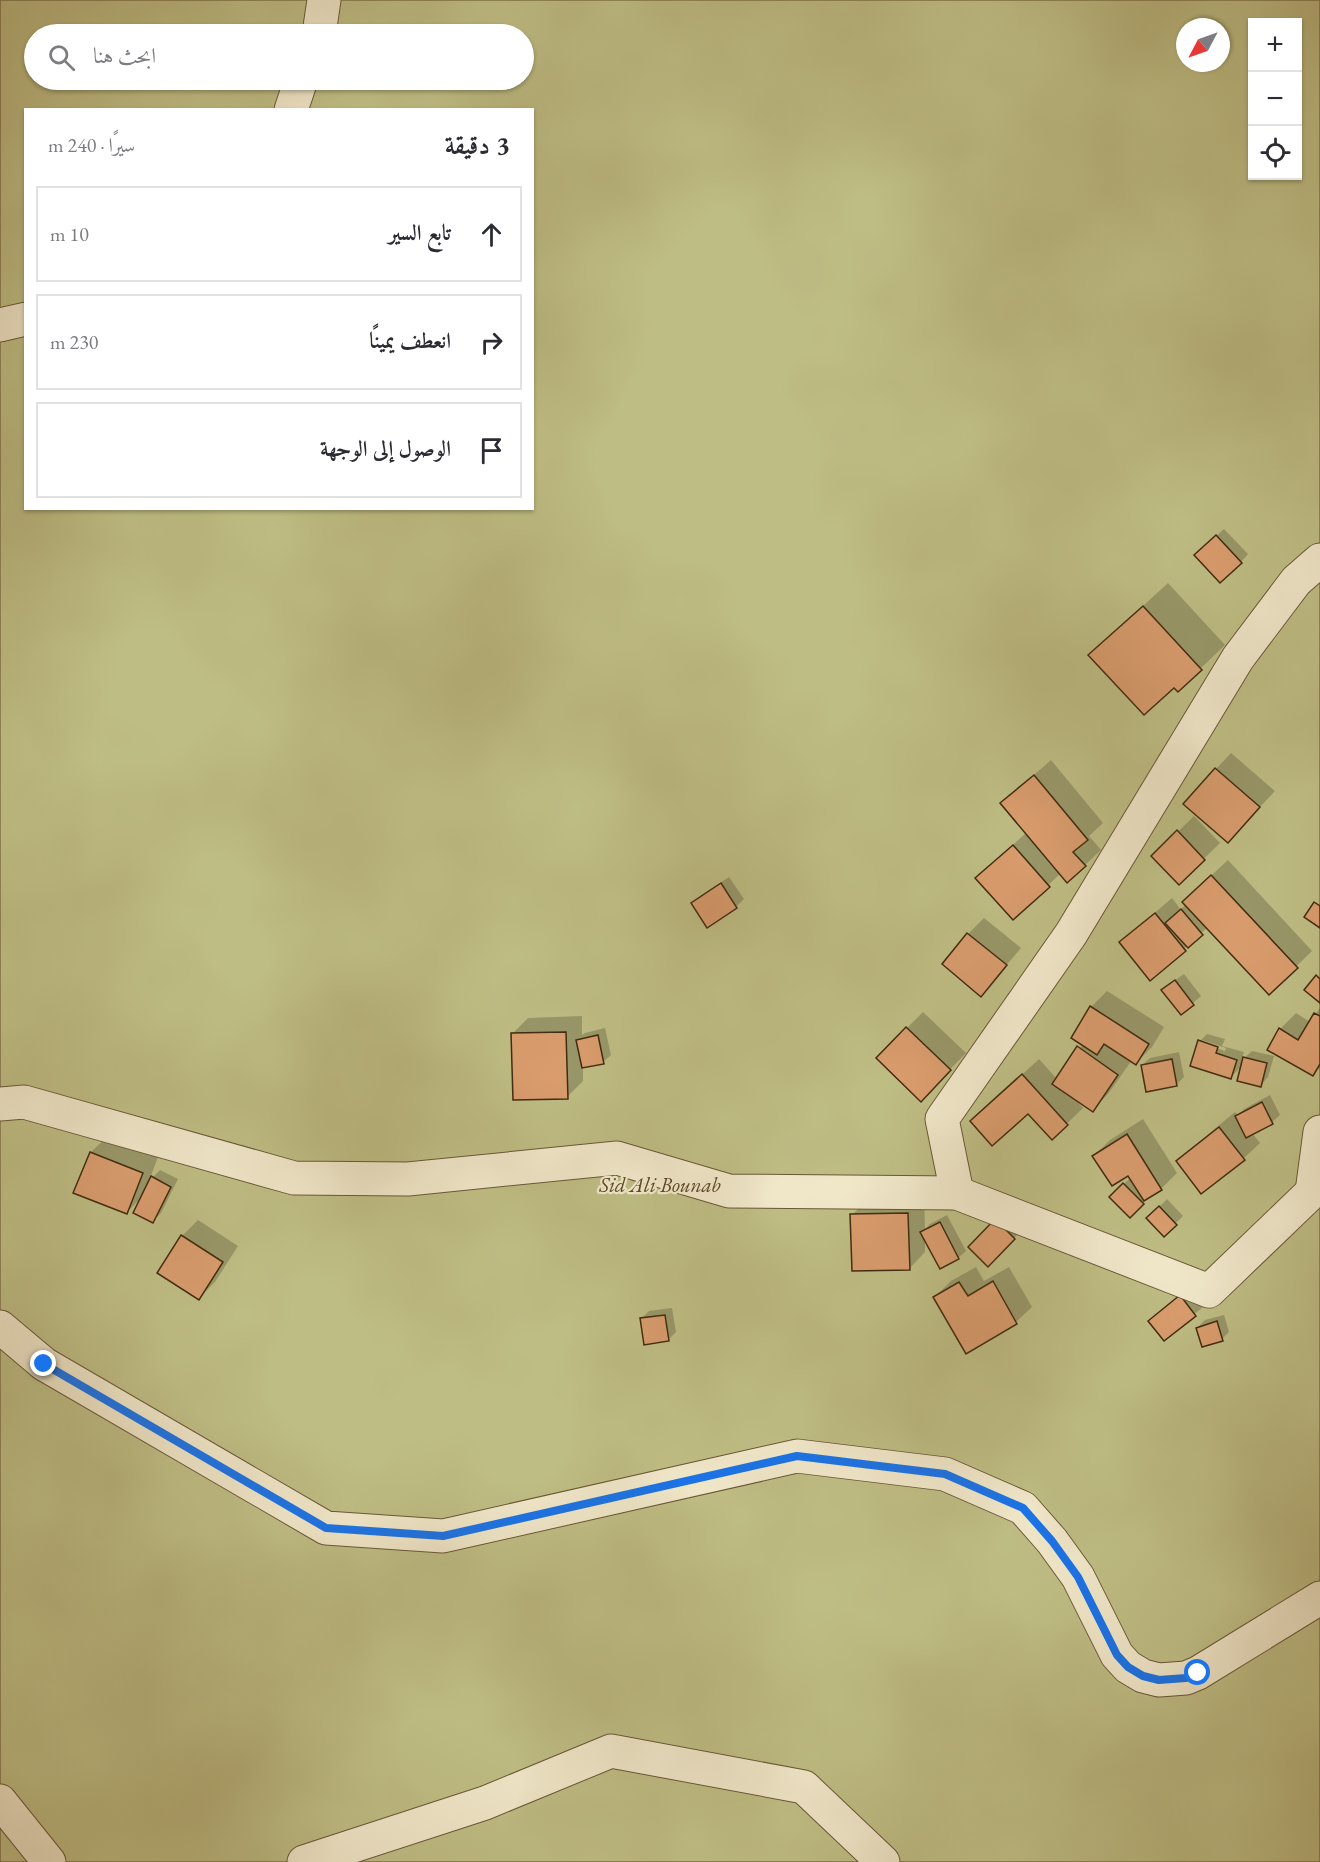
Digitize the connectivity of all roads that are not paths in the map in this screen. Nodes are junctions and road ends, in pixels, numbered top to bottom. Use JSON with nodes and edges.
{"nodes":[{"id":1,"x":324,"y":0,"type":"edge"},
{"id":2,"x":320,"y":24,"type":"edge"},
{"id":3,"x":298,"y":90,"type":"edge"},
{"id":4,"x":292,"y":108,"type":"edge"},
{"id":5,"x":24,"y":319,"type":"edge"},
{"id":6,"x":0,"y":325,"type":"edge"},
{"id":7,"x":1320,"y":560,"type":"edge"},
{"id":8,"x":0,"y":1104,"type":"edge"},
{"id":9,"x":1320,"y":1132,"type":"edge"},
{"id":10,"x":1316,"y":1191,"type":"edge"},
{"id":11,"x":957,"y":1193,"type":"junction"},
{"id":12,"x":0,"y":1327,"type":"edge"},
{"id":13,"x":1320,"y":1598,"type":"edge"},
{"id":14,"x":0,"y":1801,"type":"edge"},
{"id":15,"x":49,"y":1862,"type":"edge"},
{"id":16,"x":304,"y":1862,"type":"edge"},
{"id":17,"x":883,"y":1862,"type":"edge"}],
"edges":[{"from":1,"to":2,"type":"street"},
{"from":3,"to":4,"type":"street"},
{"from":5,"to":6,"type":"street"},
{"from":7,"to":11,"type":"street"},
{"from":8,"to":11,"type":"street"},
{"from":9,"to":10,"type":"street"},
{"from":10,"to":11,"type":"street"},
{"from":12,"to":13,"type":"street"},
{"from":14,"to":15,"type":"street"},
{"from":16,"to":17,"type":"street"}]}
